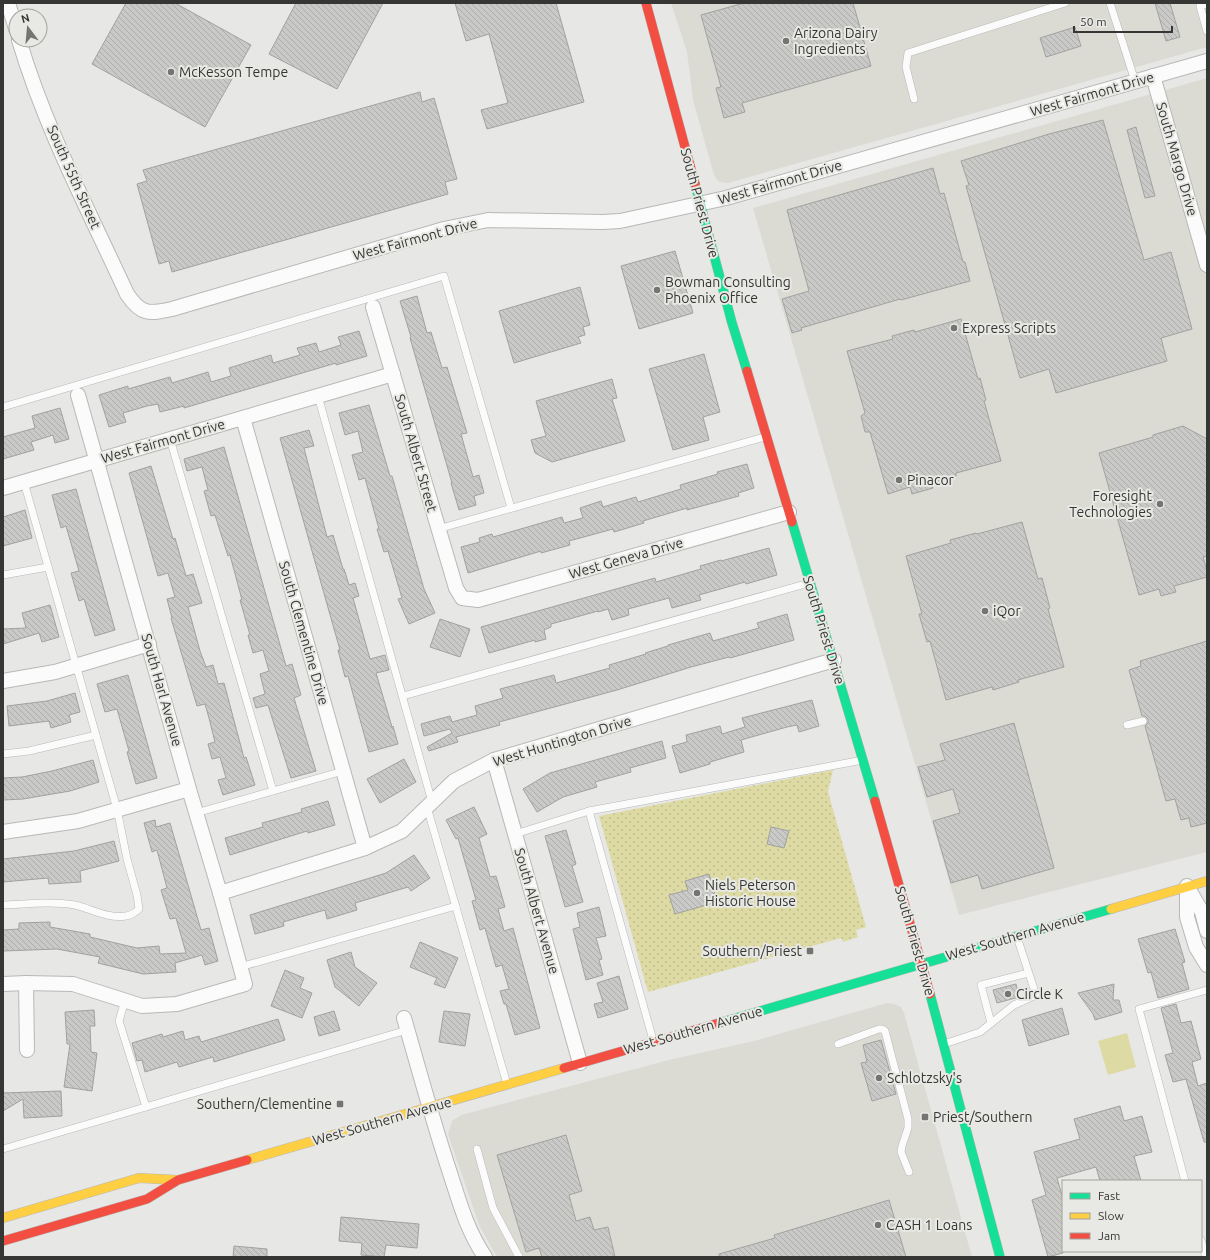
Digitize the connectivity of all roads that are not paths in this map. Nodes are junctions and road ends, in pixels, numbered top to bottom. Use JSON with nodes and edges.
{"nodes":[{"id":1,"x":646,"y":3,"type":"edge"},
{"id":2,"x":1065,"y":3,"type":"edge"},
{"id":3,"x":1110,"y":3,"type":"edge"},
{"id":4,"x":1207,"y":4,"type":"edge"},
{"id":5,"x":1207,"y":31,"type":"edge"},
{"id":6,"x":22,"y":48,"type":"edge"},
{"id":7,"x":1207,"y":61,"type":"edge"},
{"id":8,"x":1153,"y":76,"type":"junction"},
{"id":9,"x":1135,"y":81,"type":"junction"},
{"id":10,"x":914,"y":99,"type":"dead end"},
{"id":11,"x":700,"y":204,"type":"junction"},
{"id":12,"x":1207,"y":265,"type":"edge"},
{"id":13,"x":373,"y":307,"type":"dead end"},
{"id":14,"x":138,"y":309,"type":"joint"},
{"id":15,"x":393,"y":374,"type":"junction"},
{"id":16,"x":78,"y":395,"type":"dead end"},
{"id":17,"x":318,"y":396,"type":"junction"},
{"id":18,"x":3,"y":407,"type":"edge"},
{"id":19,"x":243,"y":418,"type":"junction"},
{"id":20,"x":766,"y":436,"type":"junction"},
{"id":21,"x":170,"y":439,"type":"junction"},
{"id":22,"x":96,"y":460,"type":"junction"},
{"id":23,"x":24,"y":482,"type":"junction"},
{"id":24,"x":3,"y":488,"type":"edge"},
{"id":25,"x":511,"y":508,"type":"junction"},
{"id":26,"x":789,"y":512,"type":"junction"},
{"id":27,"x":438,"y":529,"type":"junction"},
{"id":28,"x":48,"y":567,"type":"junction"},
{"id":29,"x":3,"y":575,"type":"edge"},
{"id":30,"x":810,"y":582,"type":"junction"},
{"id":31,"x":462,"y":598,"type":"joint"},
{"id":32,"x":149,"y":644,"type":"junction"},
{"id":33,"x":834,"y":660,"type":"junction"},
{"id":34,"x":76,"y":666,"type":"junction"},
{"id":35,"x":3,"y":681,"type":"edge"},
{"id":36,"x":402,"y":696,"type":"junction"},
{"id":37,"x":1143,"y":721,"type":"dead end"},
{"id":38,"x":1127,"y":725,"type":"dead end"},
{"id":39,"x":96,"y":735,"type":"junction"},
{"id":40,"x":3,"y":754,"type":"edge"},
{"id":41,"x":494,"y":760,"type":"junction"},
{"id":42,"x":863,"y":760,"type":"junction"},
{"id":43,"x":343,"y":771,"type":"junction"},
{"id":44,"x":189,"y":789,"type":"junction"},
{"id":45,"x":273,"y":791,"type":"junction"},
{"id":46,"x":430,"y":804,"type":"junction"},
{"id":47,"x":117,"y":809,"type":"junction"},
{"id":48,"x":589,"y":811,"type":"junction"},
{"id":49,"x":196,"y":813,"type":"junction"},
{"id":50,"x":3,"y":832,"type":"edge"},
{"id":51,"x":515,"y":834,"type":"junction"},
{"id":52,"x":365,"y":848,"type":"junction"},
{"id":53,"x":1207,"y":881,"type":"edge"},
{"id":54,"x":1187,"y":886,"type":"junction"},
{"id":55,"x":220,"y":893,"type":"junction"},
{"id":56,"x":3,"y":905,"type":"edge"},
{"id":57,"x":456,"y":906,"type":"junction"},
{"id":58,"x":1207,"y":931,"type":"edge"},
{"id":59,"x":1017,"y":936,"type":"junction"},
{"id":60,"x":1207,"y":962,"type":"edge"},
{"id":61,"x":922,"y":963,"type":"junction"},
{"id":62,"x":240,"y":968,"type":"junction"},
{"id":63,"x":1028,"y":973,"type":"junction"},
{"id":64,"x":26,"y":983,"type":"junction"},
{"id":65,"x":3,"y":984,"type":"edge"},
{"id":66,"x":1207,"y":990,"type":"edge"},
{"id":67,"x":125,"y":1000,"type":"junction"},
{"id":68,"x":991,"y":1023,"type":"junction"},
{"id":69,"x":406,"y":1024,"type":"joint"},
{"id":70,"x":654,"y":1042,"type":"junction"},
{"id":71,"x":838,"y":1044,"type":"dead end"},
{"id":72,"x":944,"y":1044,"type":"junction"},
{"id":73,"x":27,"y":1050,"type":"dead end"},
{"id":74,"x":580,"y":1063,"type":"junction"},
{"id":75,"x":507,"y":1084,"type":"junction"},
{"id":76,"x":146,"y":1107,"type":"junction"},
{"id":77,"x":429,"y":1107,"type":"junction"},
{"id":78,"x":3,"y":1149,"type":"edge"},
{"id":79,"x":477,"y":1149,"type":"dead end"},
{"id":80,"x":909,"y":1172,"type":"dead end"},
{"id":81,"x":178,"y":1180,"type":"junction"},
{"id":82,"x":1185,"y":1180,"type":"edge"},
{"id":83,"x":3,"y":1218,"type":"edge"},
{"id":84,"x":3,"y":1241,"type":"edge"},
{"id":85,"x":1202,"y":1243,"type":"edge"},
{"id":86,"x":485,"y":1257,"type":"edge"},
{"id":87,"x":518,"y":1257,"type":"edge"},
{"id":88,"x":1000,"y":1257,"type":"edge"},
{"id":89,"x":1206,"y":1257,"type":"edge"}],
"edges":[{"from":1,"to":11,"type":"main road","name":"South Priest Drive"},
{"from":2,"to":10,"type":"lane"},
{"from":3,"to":9,"type":"lane"},
{"from":4,"to":5,"type":"lane"},
{"from":6,"to":14,"type":"street","name":"South 55th Street"},
{"from":7,"to":8,"type":"street","name":"West Fairmont Drive"},
{"from":8,"to":9,"type":"street","name":"West Fairmont Drive"},
{"from":8,"to":12,"type":"street","name":"South Margo Drive"},
{"from":9,"to":11,"type":"street","name":"West Fairmont Drive"},
{"from":11,"to":14,"type":"street","name":"West Fairmont Drive"},
{"from":11,"to":20,"type":"main road","name":"South Priest Drive"},
{"from":13,"to":15,"type":"street","name":"South Albert Street"},
{"from":15,"to":17,"type":"street","name":"West Fairmont Drive"},
{"from":15,"to":27,"type":"street","name":"South Albert Street"},
{"from":16,"to":22,"type":"street","name":"South Harl Avenue"},
{"from":17,"to":19,"type":"street","name":"West Fairmont Drive"},
{"from":17,"to":36,"type":"lane"},
{"from":18,"to":25,"type":"lane"},
{"from":19,"to":21,"type":"street","name":"West Fairmont Drive"},
{"from":19,"to":43,"type":"street","name":"South Clementine Drive"},
{"from":20,"to":25,"type":"lane"},
{"from":20,"to":26,"type":"main road","name":"South Priest Drive"},
{"from":21,"to":22,"type":"street","name":"West Fairmont Drive"},
{"from":21,"to":45,"type":"lane"},
{"from":22,"to":23,"type":"street","name":"West Fairmont Drive"},
{"from":22,"to":32,"type":"street","name":"South Harl Avenue"},
{"from":23,"to":24,"type":"street","name":"West Fairmont Drive"},
{"from":23,"to":28,"type":"lane"},
{"from":25,"to":27,"type":"lane"},
{"from":26,"to":30,"type":"main road","name":"South Priest Drive"},
{"from":26,"to":31,"type":"street","name":"West Geneva Drive"},
{"from":27,"to":31,"type":"street","name":"South Albert Street"},
{"from":28,"to":29,"type":"lane"},
{"from":28,"to":34,"type":"lane"},
{"from":30,"to":33,"type":"main road","name":"South Priest Drive"},
{"from":30,"to":36,"type":"lane"},
{"from":32,"to":34,"type":"street"},
{"from":32,"to":44,"type":"street","name":"South Harl Avenue"},
{"from":33,"to":41,"type":"street","name":"West Huntington Drive"},
{"from":33,"to":42,"type":"main road","name":"South Priest Drive"},
{"from":34,"to":35,"type":"street"},
{"from":34,"to":39,"type":"lane"},
{"from":36,"to":46,"type":"lane"},
{"from":37,"to":38,"type":"lane"},
{"from":39,"to":40,"type":"lane"},
{"from":39,"to":47,"type":"lane"},
{"from":41,"to":46,"type":"street","name":"West Huntington Drive"},
{"from":41,"to":51,"type":"street","name":"South Albert Avenue"},
{"from":42,"to":48,"type":"lane"},
{"from":42,"to":61,"type":"main road","name":"South Priest Drive"},
{"from":43,"to":45,"type":"lane"},
{"from":43,"to":52,"type":"street","name":"South Clementine Drive"},
{"from":44,"to":47,"type":"street"},
{"from":44,"to":49,"type":"street","name":"South Harl Avenue"},
{"from":45,"to":49,"type":"lane"},
{"from":46,"to":52,"type":"street","name":"West Huntington Drive"},
{"from":46,"to":57,"type":"lane"},
{"from":47,"to":50,"type":"street"},
{"from":47,"to":56,"type":"lane"},
{"from":48,"to":51,"type":"lane"},
{"from":48,"to":70,"type":"lane"},
{"from":49,"to":55,"type":"street","name":"South Harl Avenue"},
{"from":51,"to":74,"type":"street","name":"South Albert Avenue"},
{"from":52,"to":55,"type":"street","name":"West Huntington Drive"},
{"from":53,"to":54,"type":"main road","name":"West Southern Avenue"},
{"from":54,"to":58,"type":"street"},
{"from":54,"to":59,"type":"main road","name":"West Southern Avenue"},
{"from":54,"to":60,"type":"street"},
{"from":55,"to":62,"type":"street","name":"South Harl Avenue"},
{"from":57,"to":62,"type":"lane"},
{"from":57,"to":75,"type":"lane"},
{"from":59,"to":61,"type":"main road","name":"West Southern Avenue"},
{"from":59,"to":63,"type":"lane"},
{"from":61,"to":70,"type":"main road","name":"West Southern Avenue"},
{"from":61,"to":72,"type":"main road","name":"South Priest Drive"},
{"from":62,"to":67,"type":"street","name":"South Harl Avenue"},
{"from":63,"to":68,"type":"lane"},
{"from":63,"to":68,"type":"lane"},
{"from":64,"to":65,"type":"street"},
{"from":64,"to":67,"type":"street"},
{"from":64,"to":73,"type":"street"},
{"from":66,"to":82,"type":"lane"},
{"from":67,"to":76,"type":"lane"},
{"from":68,"to":72,"type":"lane"},
{"from":69,"to":76,"type":"lane"},
{"from":69,"to":77,"type":"street"},
{"from":70,"to":74,"type":"main road","name":"West Southern Avenue"},
{"from":71,"to":80,"type":"lane"},
{"from":72,"to":88,"type":"main road","name":"South Priest Drive"},
{"from":74,"to":75,"type":"main road","name":"West Southern Avenue"},
{"from":75,"to":77,"type":"main road","name":"West Southern Avenue"},
{"from":76,"to":78,"type":"lane"},
{"from":77,"to":81,"type":"main road","name":"West Southern Avenue"},
{"from":77,"to":86,"type":"street"},
{"from":79,"to":87,"type":"lane"},
{"from":81,"to":83,"type":"main road","name":"West Southern Avenue"},
{"from":81,"to":84,"type":"main road","name":"West Southern Avenue"},
{"from":85,"to":89,"type":"lane"}]}
